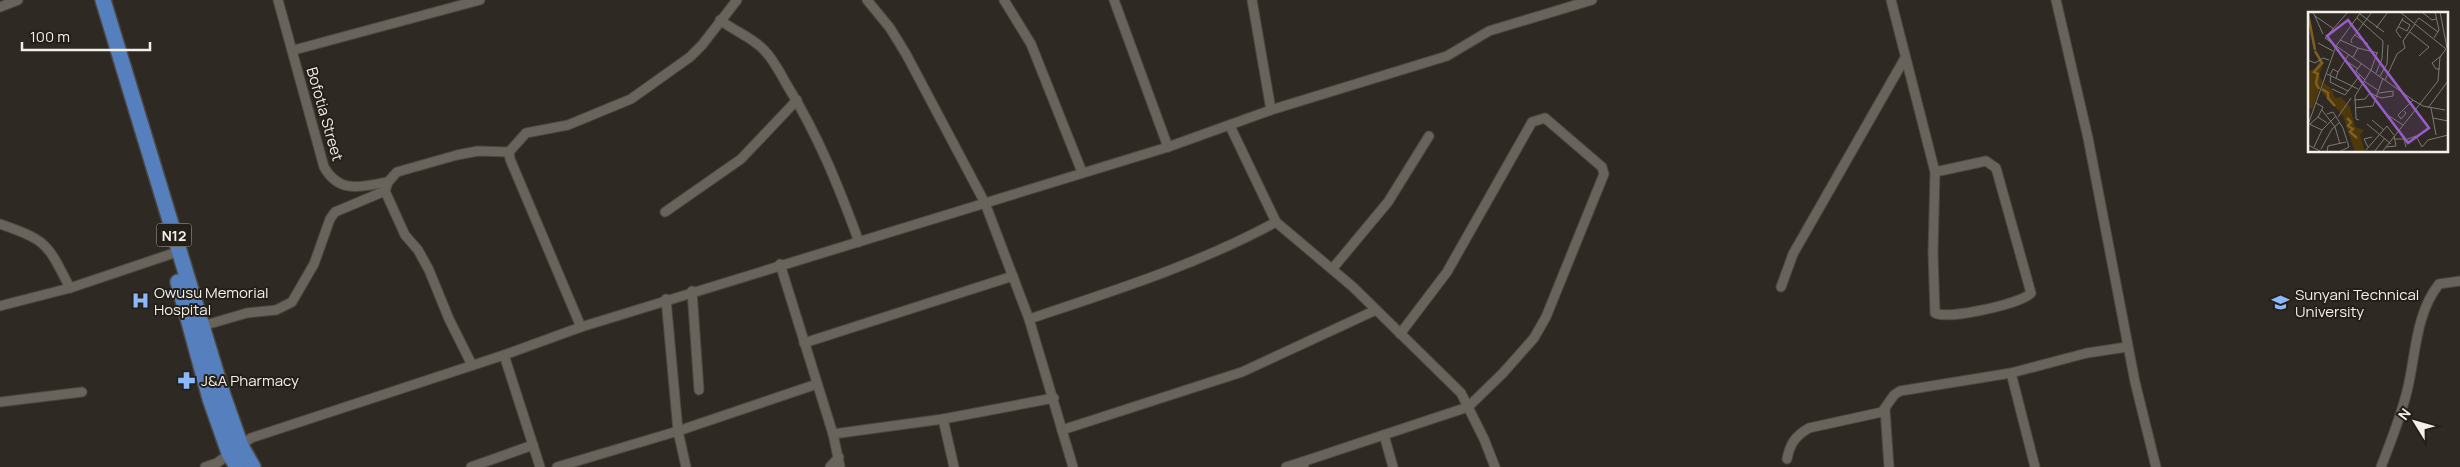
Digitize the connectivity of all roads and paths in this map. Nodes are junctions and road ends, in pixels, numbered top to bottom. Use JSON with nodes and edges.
{"nodes":[{"id":1,"x":18,"y":0,"type":"edge"},
{"id":2,"x":95,"y":0,"type":"edge"},
{"id":3,"x":103,"y":0,"type":"edge"},
{"id":4,"x":278,"y":0,"type":"edge"},
{"id":5,"x":480,"y":0,"type":"edge"},
{"id":6,"x":737,"y":0,"type":"edge"},
{"id":7,"x":867,"y":0,"type":"edge"},
{"id":8,"x":1004,"y":0,"type":"edge"},
{"id":9,"x":1114,"y":0,"type":"edge"},
{"id":10,"x":1252,"y":0,"type":"edge"},
{"id":11,"x":1592,"y":0,"type":"edge"},
{"id":12,"x":1891,"y":0,"type":"edge"},
{"id":13,"x":2056,"y":0,"type":"edge"},
{"id":14,"x":0,"y":7,"type":"edge"},
{"id":15,"x":720,"y":20,"type":"junction"},
{"id":16,"x":294,"y":50,"type":"junction"},
{"id":17,"x":1905,"y":58,"type":"junction"},
{"id":18,"x":797,"y":100,"type":"junction"},
{"id":19,"x":1270,"y":110,"type":"junction"},
{"id":20,"x":1230,"y":126,"type":"junction"},
{"id":21,"x":1429,"y":136,"type":"dead end"},
{"id":22,"x":1168,"y":146,"type":"junction"},
{"id":23,"x":510,"y":152,"type":"junction"},
{"id":24,"x":1082,"y":172,"type":"junction"},
{"id":25,"x":1935,"y":172,"type":"junction"},
{"id":26,"x":386,"y":187,"type":"junction"},
{"id":27,"x":985,"y":203,"type":"junction"},
{"id":28,"x":665,"y":212,"type":"dead end"},
{"id":29,"x":1276,"y":222,"type":"junction"},
{"id":30,"x":0,"y":224,"type":"edge"},
{"id":31,"x":859,"y":242,"type":"junction"},
{"id":32,"x":170,"y":254,"type":"junction"},
{"id":33,"x":780,"y":264,"type":"junction"},
{"id":34,"x":1333,"y":268,"type":"junction"},
{"id":35,"x":1013,"y":276,"type":"junction"},
{"id":36,"x":2460,"y":281,"type":"edge"},
{"id":37,"x":1781,"y":287,"type":"dead end"},
{"id":38,"x":70,"y":288,"type":"junction"},
{"id":39,"x":692,"y":291,"type":"junction"},
{"id":40,"x":666,"y":300,"type":"junction"},
{"id":41,"x":0,"y":306,"type":"edge"},
{"id":42,"x":1376,"y":310,"type":"junction"},
{"id":43,"x":1030,"y":320,"type":"junction"},
{"id":44,"x":202,"y":326,"type":"junction"},
{"id":45,"x":582,"y":326,"type":"junction"},
{"id":46,"x":1400,"y":334,"type":"junction"},
{"id":47,"x":804,"y":343,"type":"junction"},
{"id":48,"x":2128,"y":347,"type":"junction"},
{"id":49,"x":504,"y":355,"type":"junction"},
{"id":50,"x":472,"y":365,"type":"junction"},
{"id":51,"x":2011,"y":373,"type":"junction"},
{"id":52,"x":817,"y":384,"type":"junction"},
{"id":53,"x":699,"y":390,"type":"dead end"},
{"id":54,"x":82,"y":392,"type":"dead end"},
{"id":55,"x":1054,"y":398,"type":"junction"},
{"id":56,"x":0,"y":402,"type":"edge"},
{"id":57,"x":1468,"y":407,"type":"junction"},
{"id":58,"x":1885,"y":409,"type":"junction"},
{"id":59,"x":943,"y":419,"type":"junction"},
{"id":60,"x":1062,"y":430,"type":"junction"},
{"id":61,"x":678,"y":431,"type":"junction"},
{"id":62,"x":833,"y":434,"type":"junction"},
{"id":63,"x":1384,"y":435,"type":"junction"},
{"id":64,"x":533,"y":446,"type":"junction"},
{"id":65,"x":235,"y":450,"type":"junction"},
{"id":66,"x":839,"y":457,"type":"junction"},
{"id":67,"x":1787,"y":459,"type":"dead end"},
{"id":68,"x":1303,"y":464,"type":"edge"},
{"id":69,"x":205,"y":467,"type":"edge"},
{"id":70,"x":237,"y":467,"type":"edge"},
{"id":71,"x":253,"y":467,"type":"edge"},
{"id":72,"x":471,"y":467,"type":"edge"},
{"id":73,"x":540,"y":467,"type":"edge"},
{"id":74,"x":557,"y":467,"type":"edge"},
{"id":75,"x":686,"y":467,"type":"edge"},
{"id":76,"x":830,"y":467,"type":"edge"},
{"id":77,"x":840,"y":467,"type":"edge"},
{"id":78,"x":954,"y":467,"type":"edge"},
{"id":79,"x":1073,"y":467,"type":"edge"},
{"id":80,"x":1286,"y":467,"type":"edge"},
{"id":81,"x":1393,"y":467,"type":"edge"},
{"id":82,"x":1495,"y":467,"type":"edge"},
{"id":83,"x":1890,"y":467,"type":"edge"},
{"id":84,"x":2035,"y":467,"type":"edge"},
{"id":85,"x":2156,"y":467,"type":"edge"},
{"id":86,"x":2381,"y":467,"type":"edge"}],
"edges":[{"from":1,"to":14,"type":"street"},
{"from":2,"to":32,"type":"highway","number":"N12"},
{"from":3,"to":44,"type":"highway","number":"N12"},
{"from":4,"to":16,"type":"street","name":"Bofotia Street"},
{"from":5,"to":16,"type":"street"},
{"from":6,"to":15,"type":"street"},
{"from":7,"to":27,"type":"street"},
{"from":8,"to":24,"type":"street"},
{"from":9,"to":22,"type":"street"},
{"from":10,"to":19,"type":"street"},
{"from":11,"to":19,"type":"street"},
{"from":12,"to":17,"type":"street"},
{"from":13,"to":48,"type":"street"},
{"from":15,"to":18,"type":"street"},
{"from":15,"to":23,"type":"street"},
{"from":16,"to":26,"type":"street","name":"Bofotia Street"},
{"from":17,"to":25,"type":"street"},
{"from":17,"to":37,"type":"street"},
{"from":18,"to":28,"type":"street"},
{"from":18,"to":31,"type":"street"},
{"from":19,"to":20,"type":"street"},
{"from":20,"to":22,"type":"street"},
{"from":20,"to":29,"type":"street"},
{"from":21,"to":34,"type":"street"},
{"from":22,"to":24,"type":"street"},
{"from":23,"to":26,"type":"street"},
{"from":23,"to":45,"type":"street"},
{"from":24,"to":27,"type":"street"},
{"from":25,"to":25,"type":"street"},
{"from":26,"to":44,"type":"street"},
{"from":26,"to":50,"type":"street"},
{"from":27,"to":31,"type":"street"},
{"from":27,"to":35,"type":"street"},
{"from":29,"to":34,"type":"street"},
{"from":29,"to":43,"type":"street"},
{"from":30,"to":38,"type":"street"},
{"from":31,"to":33,"type":"street"},
{"from":32,"to":38,"type":"street"},
{"from":32,"to":65,"type":"highway","number":"N12"},
{"from":33,"to":39,"type":"street"},
{"from":33,"to":47,"type":"street"},
{"from":34,"to":42,"type":"street"},
{"from":35,"to":43,"type":"street"},
{"from":35,"to":47,"type":"street"},
{"from":36,"to":86,"type":"street"},
{"from":38,"to":41,"type":"street"},
{"from":39,"to":40,"type":"street"},
{"from":39,"to":53,"type":"street"},
{"from":40,"to":45,"type":"street"},
{"from":40,"to":61,"type":"street"},
{"from":42,"to":46,"type":"street"},
{"from":42,"to":60,"type":"street"},
{"from":43,"to":55,"type":"street"},
{"from":44,"to":65,"type":"highway","number":"N12"},
{"from":45,"to":49,"type":"street"},
{"from":46,"to":57,"type":"street"},
{"from":46,"to":57,"type":"street"},
{"from":47,"to":52,"type":"street"},
{"from":48,"to":51,"type":"street"},
{"from":48,"to":85,"type":"street"},
{"from":49,"to":50,"type":"street"},
{"from":49,"to":64,"type":"street"},
{"from":50,"to":65,"type":"street"},
{"from":51,"to":58,"type":"street"},
{"from":51,"to":84,"type":"street"},
{"from":52,"to":61,"type":"street"},
{"from":52,"to":62,"type":"street"},
{"from":54,"to":56,"type":"street"},
{"from":55,"to":59,"type":"street"},
{"from":55,"to":60,"type":"street"},
{"from":57,"to":63,"type":"street"},
{"from":57,"to":82,"type":"street"},
{"from":58,"to":67,"type":"street"},
{"from":58,"to":83,"type":"street"},
{"from":59,"to":62,"type":"street"},
{"from":59,"to":78,"type":"street"},
{"from":60,"to":79,"type":"street"},
{"from":61,"to":74,"type":"street"},
{"from":61,"to":75,"type":"street"},
{"from":62,"to":66,"type":"street"},
{"from":63,"to":68,"type":"street"},
{"from":63,"to":81,"type":"street"},
{"from":64,"to":72,"type":"street"},
{"from":64,"to":73,"type":"street"},
{"from":65,"to":69,"type":"street"},
{"from":65,"to":70,"type":"highway","number":"N12"},
{"from":65,"to":71,"type":"highway","number":"N12"},
{"from":66,"to":76,"type":"street"},
{"from":66,"to":77,"type":"street"},
{"from":68,"to":80,"type":"street"}]}
